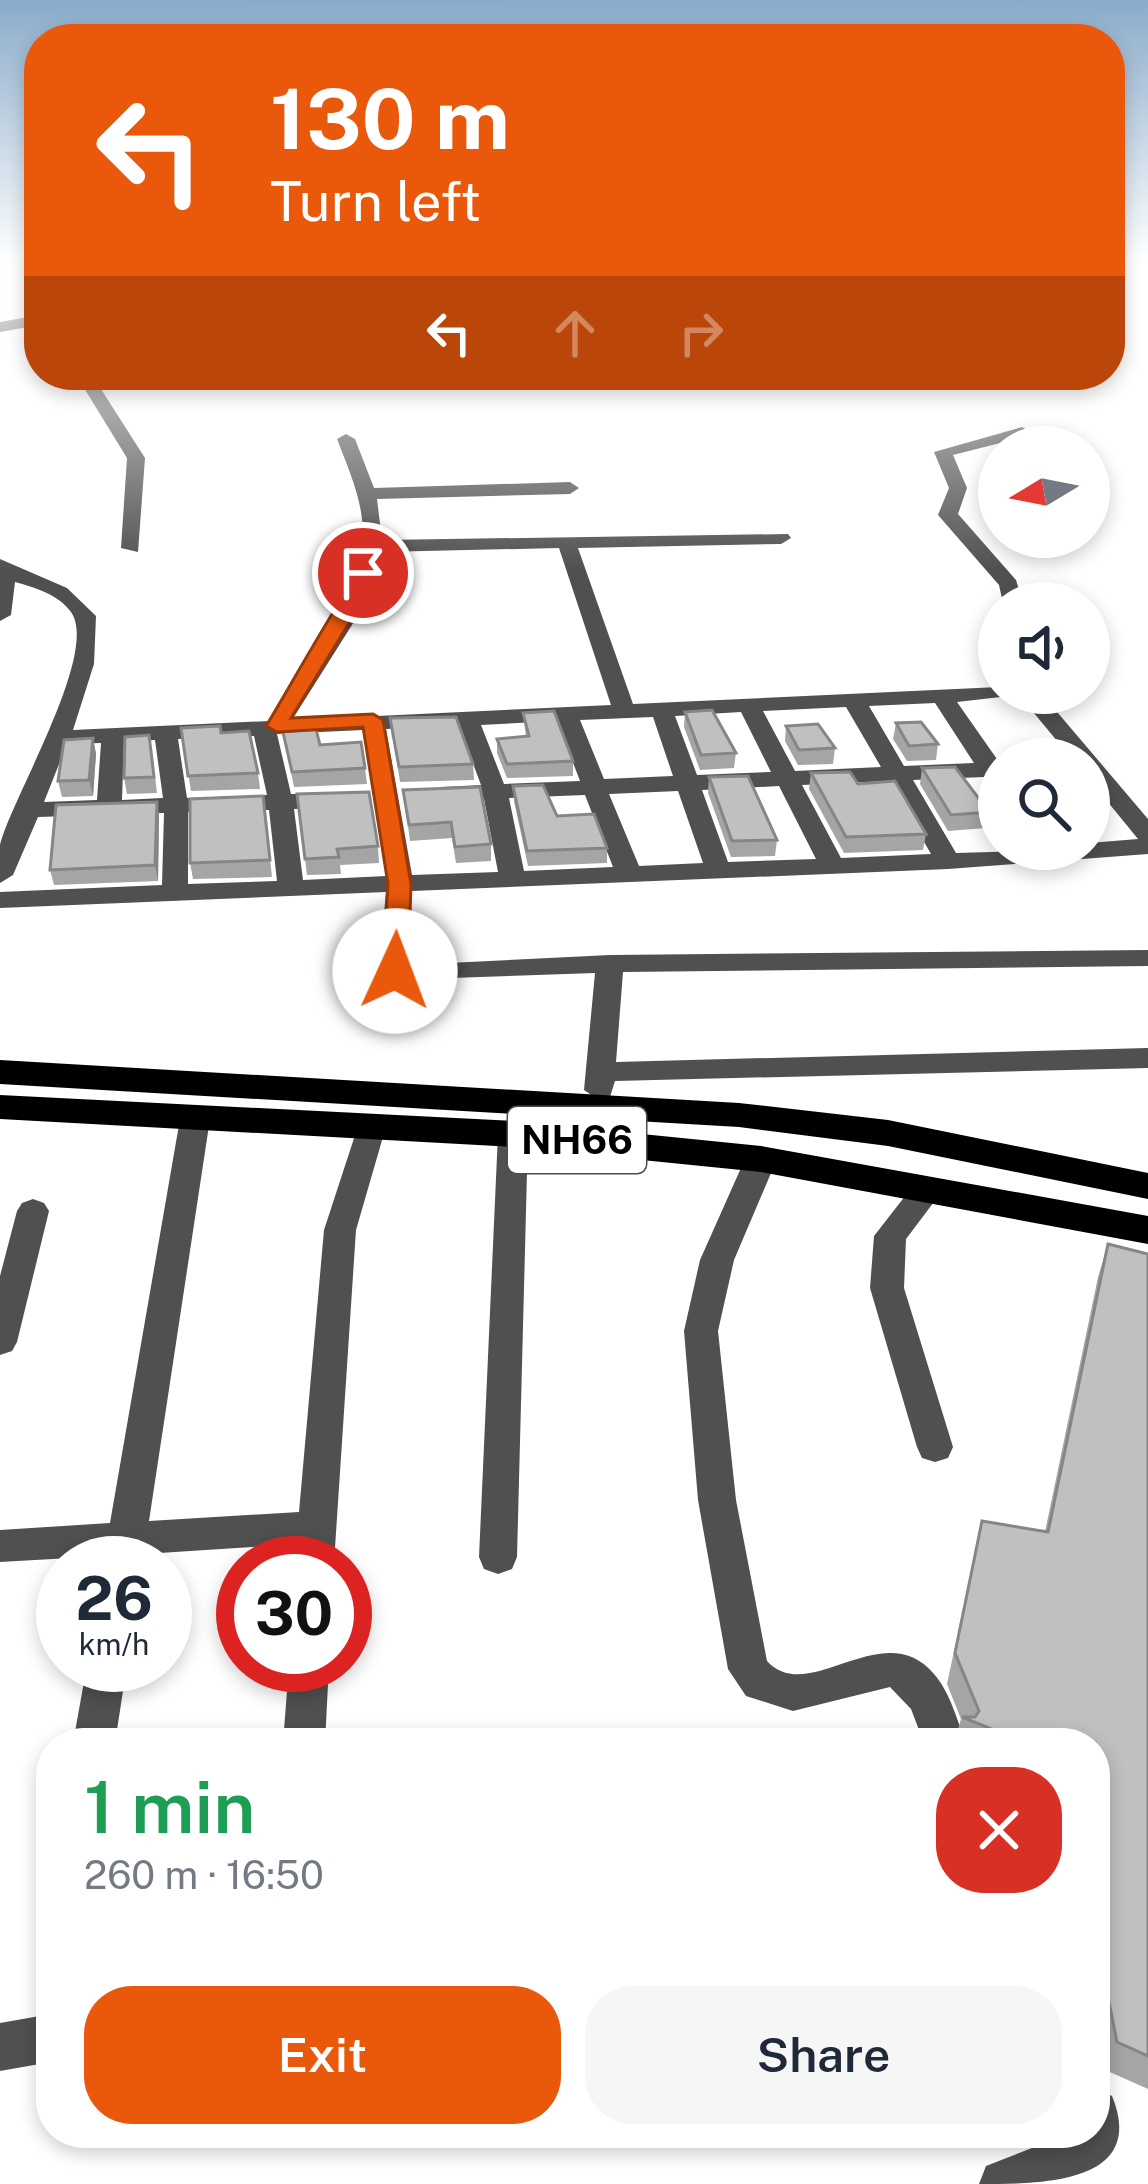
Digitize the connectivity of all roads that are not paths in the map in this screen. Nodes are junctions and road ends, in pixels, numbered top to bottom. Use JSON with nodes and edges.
{"nodes":[{"id":1,"x":94,"y":390,"type":"edge"},
{"id":2,"x":346,"y":439,"type":"dead end"},
{"id":3,"x":978,"y":444,"type":"edge"},
{"id":4,"x":570,"y":488,"type":"dead end"},
{"id":5,"x":366,"y":494,"type":"junction"},
{"id":6,"x":781,"y":538,"type":"dead end"},
{"id":7,"x":566,"y":542,"type":"junction"},
{"id":8,"x":372,"y":546,"type":"junction"},
{"id":9,"x":131,"y":548,"type":"dead end"},
{"id":10,"x":978,"y":549,"type":"edge"},
{"id":11,"x":986,"y":558,"type":"edge"},
{"id":12,"x":3,"y":569,"type":"edge"},
{"id":13,"x":1007,"y":582,"type":"edge"},
{"id":14,"x":0,"y":615,"type":"edge"},
{"id":15,"x":978,"y":694,"type":"edge"},
{"id":16,"x":942,"y":695,"type":"junction"},
{"id":17,"x":854,"y":701,"type":"junction"},
{"id":18,"x":749,"y":706,"type":"junction"},
{"id":19,"x":661,"y":708,"type":"junction"},
{"id":20,"x":624,"y":710,"type":"junction"},
{"id":21,"x":565,"y":712,"type":"junction"},
{"id":22,"x":1047,"y":714,"type":"edge"},
{"id":23,"x":466,"y":716,"type":"junction"},
{"id":24,"x":373,"y":720,"type":"junction"},
{"id":25,"x":270,"y":726,"type":"junction"},
{"id":26,"x":165,"y":730,"type":"junction"},
{"id":27,"x":113,"y":733,"type":"junction"},
{"id":28,"x":54,"y":738,"type":"junction"},
{"id":29,"x":1067,"y":738,"type":"edge"},
{"id":30,"x":978,"y":747,"type":"edge"},
{"id":31,"x":978,"y":773,"type":"edge"},
{"id":32,"x":897,"y":774,"type":"junction"},
{"id":33,"x":791,"y":778,"type":"junction"},
{"id":34,"x":687,"y":783,"type":"junction"},
{"id":35,"x":595,"y":787,"type":"junction"},
{"id":36,"x":1110,"y":789,"type":"edge"},
{"id":37,"x":495,"y":791,"type":"junction"},
{"id":38,"x":384,"y":798,"type":"junction"},
{"id":39,"x":281,"y":804,"type":"junction"},
{"id":40,"x":176,"y":807,"type":"junction"},
{"id":41,"x":33,"y":810,"type":"junction"},
{"id":42,"x":109,"y":810,"type":"junction"},
{"id":43,"x":1148,"y":835,"type":"edge"},
{"id":44,"x":1148,"y":846,"type":"edge"},
{"id":45,"x":1110,"y":848,"type":"edge"},
{"id":46,"x":978,"y":858,"type":"edge"},
{"id":47,"x":948,"y":861,"type":"junction"},
{"id":48,"x":832,"y":865,"type":"junction"},
{"id":49,"x":718,"y":869,"type":"junction"},
{"id":50,"x":628,"y":872,"type":"junction"},
{"id":51,"x":0,"y":875,"type":"edge"},
{"id":52,"x":512,"y":878,"type":"junction"},
{"id":53,"x":400,"y":884,"type":"junction"},
{"id":54,"x":291,"y":891,"type":"junction"},
{"id":55,"x":175,"y":895,"type":"junction"},
{"id":56,"x":0,"y":900,"type":"edge"},
{"id":57,"x":1148,"y":958,"type":"edge"},
{"id":58,"x":610,"y":964,"type":"junction"},
{"id":59,"x":1148,"y":1058,"type":"edge"},
{"id":60,"x":0,"y":1072,"type":"edge"},
{"id":61,"x":598,"y":1090,"type":"junction"},
{"id":62,"x":0,"y":1107,"type":"edge"},
{"id":63,"x":195,"y":1119,"type":"junction"},
{"id":64,"x":370,"y":1130,"type":"junction"},
{"id":65,"x":513,"y":1134,"type":"junction"},
{"id":66,"x":761,"y":1159,"type":"junction"},
{"id":67,"x":1148,"y":1186,"type":"edge"},
{"id":68,"x":927,"y":1190,"type":"junction"},
{"id":69,"x":33,"y":1211,"type":"dead end"},
{"id":70,"x":1148,"y":1230,"type":"edge"},
{"id":71,"x":0,"y":1342,"type":"edge"},
{"id":72,"x":935,"y":1447,"type":"dead end"},
{"id":73,"x":127,"y":1536,"type":"edge"},
{"id":74,"x":317,"y":1536,"type":"edge"},
{"id":75,"x":0,"y":1546,"type":"edge"},
{"id":76,"x":36,"y":1548,"type":"edge"},
{"id":77,"x":498,"y":1557,"type":"dead end"},
{"id":78,"x":102,"y":1692,"type":"edge"},
{"id":79,"x":307,"y":1692,"type":"edge"},
{"id":80,"x":96,"y":1728,"type":"edge"},
{"id":81,"x":305,"y":1728,"type":"edge"},
{"id":82,"x":939,"y":1728,"type":"edge"},
{"id":83,"x":36,"y":2035,"type":"edge"},
{"id":84,"x":0,"y":2047,"type":"edge"},
{"id":85,"x":1090,"y":2148,"type":"edge"},
{"id":86,"x":1004,"y":2184,"type":"edge"}],
"edges":[{"from":1,"to":9,"type":"street"},
{"from":2,"to":5,"type":"street"},
{"from":3,"to":10,"type":"street"},
{"from":4,"to":5,"type":"street"},
{"from":5,"to":8,"type":"street"},
{"from":6,"to":7,"type":"street"},
{"from":7,"to":8,"type":"street"},
{"from":7,"to":20,"type":"street"},
{"from":8,"to":25,"type":"street"},
{"from":11,"to":13,"type":"street"},
{"from":12,"to":14,"type":"street"},
{"from":12,"to":28,"type":"street"},
{"from":15,"to":16,"type":"street"},
{"from":16,"to":17,"type":"street"},
{"from":16,"to":30,"type":"street"},
{"from":17,"to":18,"type":"street"},
{"from":17,"to":32,"type":"street"},
{"from":18,"to":19,"type":"street"},
{"from":18,"to":33,"type":"street"},
{"from":19,"to":20,"type":"street"},
{"from":19,"to":34,"type":"street"},
{"from":20,"to":21,"type":"street"},
{"from":21,"to":23,"type":"street"},
{"from":21,"to":35,"type":"street"},
{"from":22,"to":29,"type":"street"},
{"from":23,"to":24,"type":"street"},
{"from":23,"to":37,"type":"street"},
{"from":24,"to":25,"type":"street"},
{"from":24,"to":38,"type":"street"},
{"from":25,"to":26,"type":"street"},
{"from":25,"to":39,"type":"street"},
{"from":26,"to":27,"type":"street"},
{"from":26,"to":40,"type":"street"},
{"from":27,"to":28,"type":"street"},
{"from":27,"to":42,"type":"street"},
{"from":28,"to":41,"type":"street"},
{"from":31,"to":32,"type":"street"},
{"from":32,"to":33,"type":"street"},
{"from":32,"to":47,"type":"street"},
{"from":33,"to":34,"type":"street"},
{"from":33,"to":48,"type":"street"},
{"from":34,"to":35,"type":"street"},
{"from":34,"to":49,"type":"street"},
{"from":35,"to":37,"type":"street"},
{"from":35,"to":50,"type":"street"},
{"from":36,"to":43,"type":"street"},
{"from":37,"to":38,"type":"street"},
{"from":37,"to":52,"type":"street"},
{"from":38,"to":39,"type":"street"},
{"from":38,"to":53,"type":"street"},
{"from":39,"to":40,"type":"street"},
{"from":39,"to":54,"type":"street"},
{"from":40,"to":42,"type":"street"},
{"from":40,"to":55,"type":"street"},
{"from":41,"to":42,"type":"street"},
{"from":41,"to":51,"type":"street"},
{"from":44,"to":45,"type":"street"},
{"from":46,"to":47,"type":"street"},
{"from":47,"to":48,"type":"street"},
{"from":48,"to":49,"type":"street"},
{"from":49,"to":50,"type":"street"},
{"from":50,"to":52,"type":"street"},
{"from":52,"to":53,"type":"street"},
{"from":53,"to":54,"type":"street"},
{"from":53,"to":58,"type":"street"},
{"from":54,"to":55,"type":"street"},
{"from":55,"to":56,"type":"street"},
{"from":57,"to":58,"type":"street"},
{"from":58,"to":61,"type":"street"},
{"from":59,"to":61,"type":"street"},
{"from":60,"to":61,"type":"highway","number":"NH66"},
{"from":61,"to":67,"type":"highway","number":"NH66"},
{"from":62,"to":63,"type":"highway","number":"NH66"},
{"from":63,"to":64,"type":"highway","number":"NH66"},
{"from":63,"to":73,"type":"street"},
{"from":64,"to":65,"type":"highway","number":"NH66"},
{"from":64,"to":74,"type":"street"},
{"from":65,"to":66,"type":"highway","number":"NH66"},
{"from":65,"to":77,"type":"street"},
{"from":66,"to":68,"type":"highway","number":"NH66"},
{"from":66,"to":82,"type":"street"},
{"from":68,"to":70,"type":"highway","number":"NH66"},
{"from":68,"to":72,"type":"street"},
{"from":69,"to":71,"type":"street"},
{"from":75,"to":76,"type":"street"},
{"from":78,"to":80,"type":"street"},
{"from":79,"to":81,"type":"street"},
{"from":83,"to":84,"type":"street"},
{"from":85,"to":86,"type":"street"}]}
